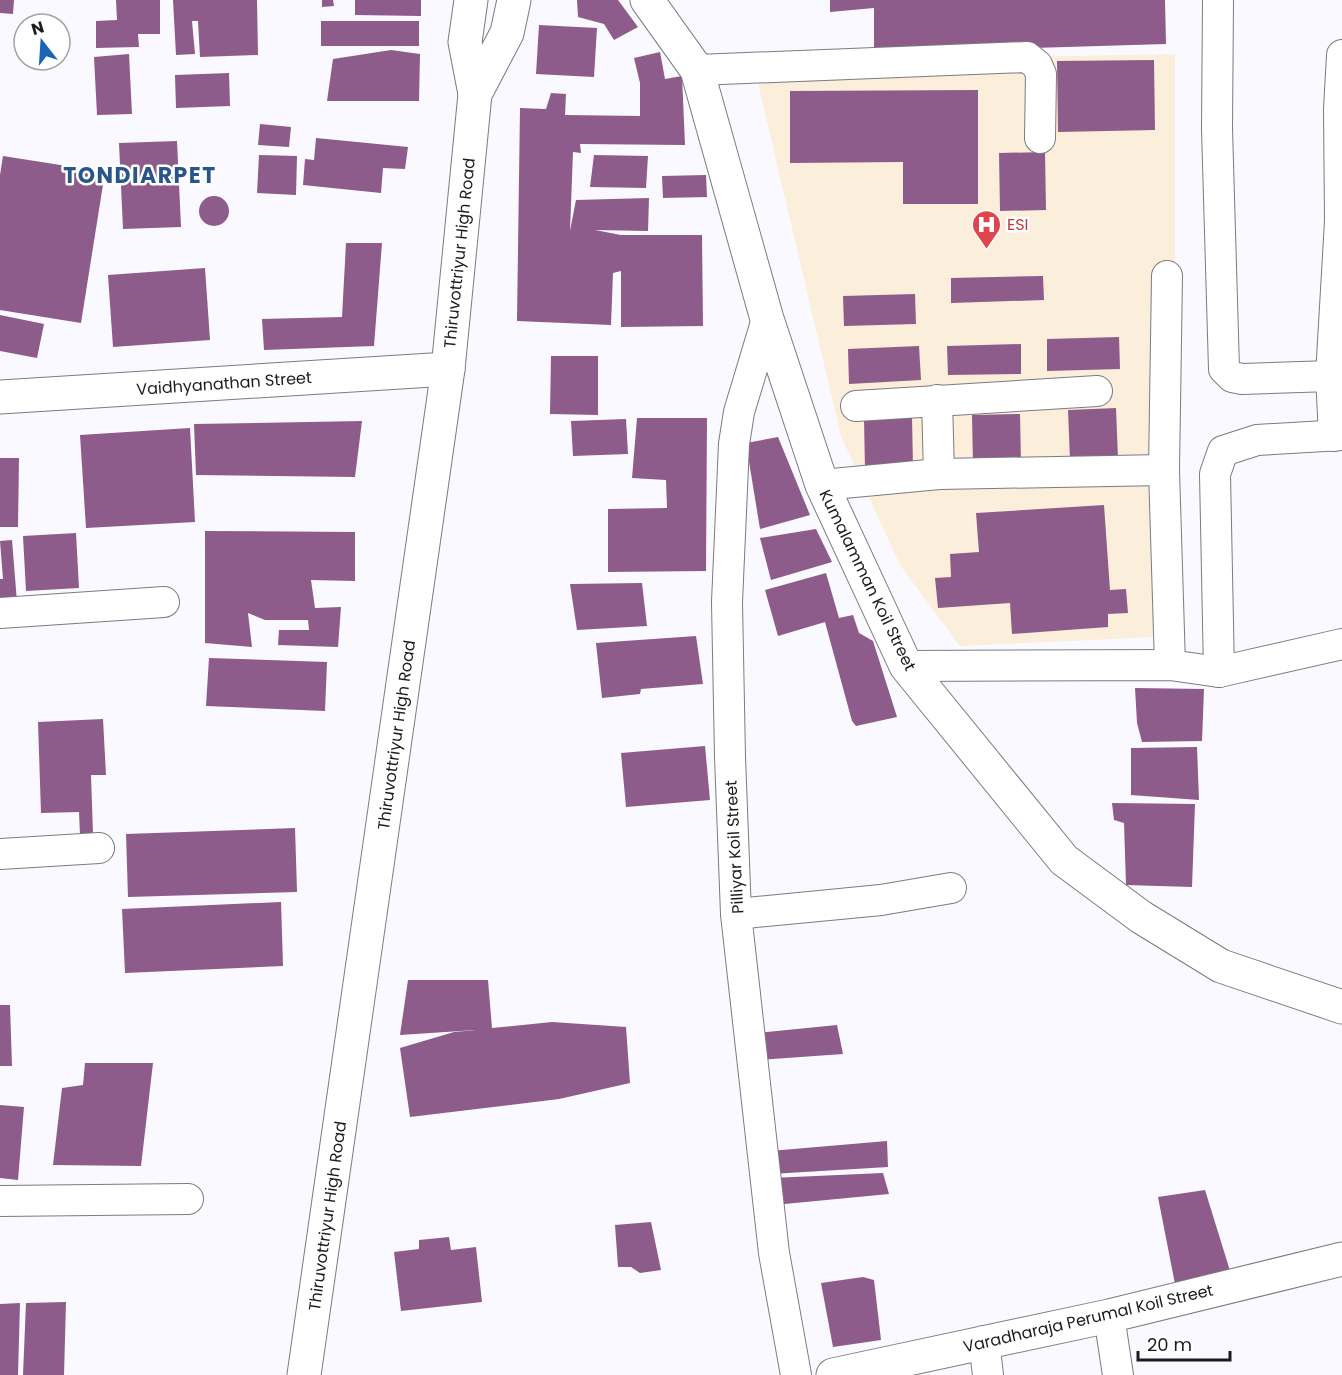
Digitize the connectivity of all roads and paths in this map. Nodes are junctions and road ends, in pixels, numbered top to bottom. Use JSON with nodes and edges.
{"nodes":[{"id":1,"x":471,"y":0,"type":"edge"},
{"id":2,"x":514,"y":0,"type":"edge"},
{"id":3,"x":647,"y":0,"type":"edge"},
{"id":4,"x":1218,"y":0,"type":"edge"},
{"id":5,"x":1342,"y":55,"type":"edge"},
{"id":6,"x":697,"y":70,"type":"junction"},
{"id":7,"x":475,"y":94,"type":"junction"},
{"id":8,"x":1040,"y":138,"type":"dead end"},
{"id":9,"x":1167,"y":276,"type":"dead end"},
{"id":10,"x":767,"y":319,"type":"junction"},
{"id":11,"x":448,"y":369,"type":"junction"},
{"id":12,"x":1331,"y":376,"type":"junction"},
{"id":13,"x":1097,"y":391,"type":"dead end"},
{"id":14,"x":0,"y":397,"type":"edge"},
{"id":15,"x":937,"y":400,"type":"junction"},
{"id":16,"x":856,"y":406,"type":"dead end"},
{"id":17,"x":1338,"y":436,"type":"edge"},
{"id":18,"x":1164,"y":470,"type":"junction"},
{"id":19,"x":939,"y":474,"type":"junction"},
{"id":20,"x":822,"y":485,"type":"junction"},
{"id":21,"x":164,"y":602,"type":"dead end"},
{"id":22,"x":0,"y":613,"type":"edge"},
{"id":23,"x":1342,"y":644,"type":"edge"},
{"id":24,"x":1170,"y":665,"type":"junction"},
{"id":25,"x":906,"y":666,"type":"junction"},
{"id":26,"x":1219,"y":672,"type":"junction"},
{"id":27,"x":99,"y":848,"type":"dead end"},
{"id":28,"x":0,"y":854,"type":"edge"},
{"id":29,"x":951,"y":888,"type":"dead end"},
{"id":30,"x":736,"y":915,"type":"junction"},
{"id":31,"x":1342,"y":1006,"type":"edge"},
{"id":32,"x":188,"y":1199,"type":"dead end"},
{"id":33,"x":0,"y":1201,"type":"edge"},
{"id":34,"x":1342,"y":1259,"type":"edge"},
{"id":35,"x":1110,"y":1316,"type":"junction"},
{"id":36,"x":984,"y":1341,"type":"junction"},
{"id":37,"x":304,"y":1375,"type":"edge"},
{"id":38,"x":796,"y":1375,"type":"edge"},
{"id":39,"x":833,"y":1375,"type":"edge"},
{"id":40,"x":988,"y":1375,"type":"edge"},
{"id":41,"x":1118,"y":1375,"type":"edge"}],
"edges":[{"from":1,"to":7,"type":"main road","name":"Thiruvottriyur High Road"},
{"from":2,"to":7,"type":"main road","name":"Thiruvottriyur High Road"},
{"from":3,"to":6,"type":"main road","name":"Kumalamman Koil Street"},
{"from":4,"to":12,"type":"street"},
{"from":5,"to":12,"type":"street"},
{"from":6,"to":8,"type":"street"},
{"from":6,"to":10,"type":"main road","name":"Kumalamman Koil Street"},
{"from":7,"to":11,"type":"main road","name":"Thiruvottriyur High Road"},
{"from":9,"to":18,"type":"street"},
{"from":10,"to":20,"type":"main road","name":"Kumalamman Koil Street"},
{"from":10,"to":30,"type":"street","name":"Pilliyar Koil Street"},
{"from":11,"to":14,"type":"main road","name":"Vaidhyanathan Street"},
{"from":11,"to":37,"type":"main road","name":"Thiruvottriyur High Road"},
{"from":12,"to":17,"type":"street"},
{"from":13,"to":15,"type":"street"},
{"from":15,"to":16,"type":"street"},
{"from":15,"to":19,"type":"street"},
{"from":17,"to":26,"type":"street"},
{"from":18,"to":19,"type":"street"},
{"from":18,"to":24,"type":"street"},
{"from":19,"to":20,"type":"street"},
{"from":20,"to":25,"type":"main road","name":"Kumalamman Koil Street"},
{"from":21,"to":22,"type":"street"},
{"from":23,"to":26,"type":"street"},
{"from":24,"to":25,"type":"street"},
{"from":24,"to":26,"type":"street"},
{"from":25,"to":31,"type":"main road","name":"Kumalamman Koil Street"},
{"from":27,"to":28,"type":"street"},
{"from":29,"to":30,"type":"street"},
{"from":30,"to":38,"type":"street","name":"Pilliyar Koil Street"},
{"from":32,"to":33,"type":"street"},
{"from":34,"to":35,"type":"main road","name":"Varadharaja Perumal Koil Street"},
{"from":35,"to":36,"type":"main road","name":"Varadharaja Perumal Koil Street"},
{"from":35,"to":41,"type":"street"},
{"from":36,"to":39,"type":"main road","name":"Varadharaja Perumal Koil Street"},
{"from":36,"to":40,"type":"street"}]}
